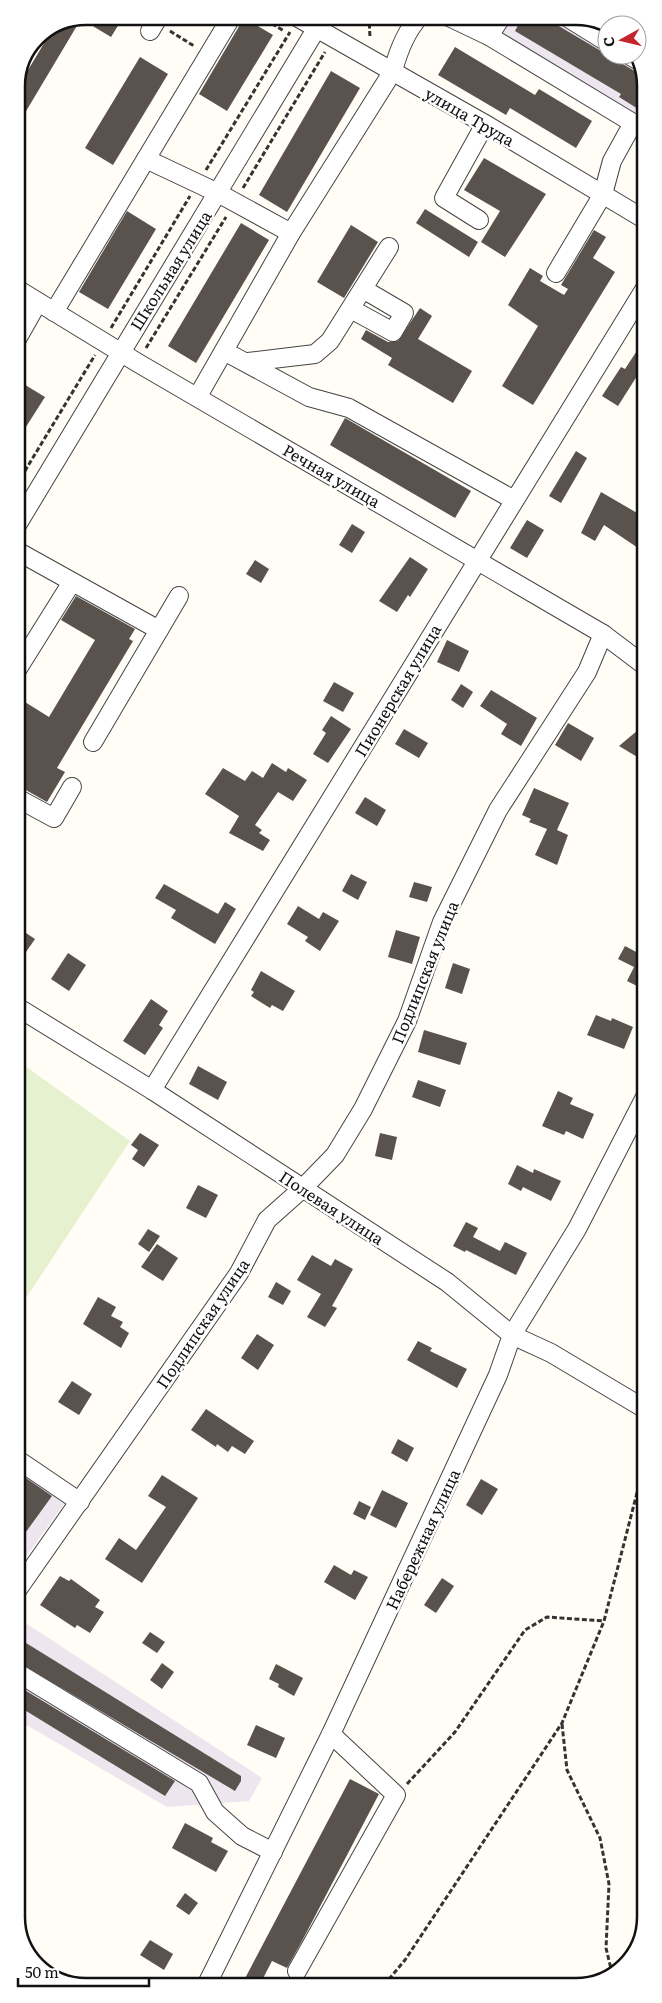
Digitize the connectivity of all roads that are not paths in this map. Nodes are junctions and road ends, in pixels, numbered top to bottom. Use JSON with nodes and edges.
{"nodes":[{"id":1,"x":227,"y":25,"type":"edge"},
{"id":2,"x":319,"y":25,"type":"edge"},
{"id":3,"x":323,"y":25,"type":"edge"},
{"id":4,"x":412,"y":25,"type":"edge"},
{"id":5,"x":466,"y":25,"type":"edge"},
{"id":6,"x":496,"y":25,"type":"edge"},
{"id":7,"x":580,"y":25,"type":"edge"},
{"id":8,"x":489,"y":36,"type":"junction"},
{"id":9,"x":597,"y":36,"type":"edge"},
{"id":10,"x":393,"y":71,"type":"junction"},
{"id":11,"x":485,"y":124,"type":"junction"},
{"id":12,"x":146,"y":159,"type":"junction"},
{"id":13,"x":218,"y":193,"type":"junction"},
{"id":14,"x":603,"y":194,"type":"junction"},
{"id":15,"x":637,"y":215,"type":"edge"},
{"id":16,"x":479,"y":220,"type":"dead end"},
{"id":17,"x":291,"y":233,"type":"junction"},
{"id":18,"x":389,"y":247,"type":"dead end"},
{"id":19,"x":556,"y":274,"type":"dead end"},
{"id":20,"x":363,"y":289,"type":"junction"},
{"id":21,"x":25,"y":294,"type":"edge"},
{"id":22,"x":637,"y":301,"type":"edge"},
{"id":23,"x":38,"y":302,"type":"junction"},
{"id":24,"x":351,"y":309,"type":"junction"},
{"id":25,"x":54,"y":312,"type":"junction"},
{"id":26,"x":25,"y":325,"type":"edge"},
{"id":27,"x":224,"y":351,"type":"junction"},
{"id":28,"x":120,"y":352,"type":"junction"},
{"id":29,"x":248,"y":362,"type":"junction"},
{"id":30,"x":198,"y":396,"type":"junction"},
{"id":31,"x":514,"y":500,"type":"junction"},
{"id":32,"x":25,"y":512,"type":"edge"},
{"id":33,"x":25,"y":556,"type":"edge"},
{"id":34,"x":476,"y":560,"type":"junction"},
{"id":35,"x":72,"y":582,"type":"junction"},
{"id":36,"x":179,"y":596,"type":"dead end"},
{"id":37,"x":158,"y":630,"type":"junction"},
{"id":38,"x":604,"y":634,"type":"junction"},
{"id":39,"x":25,"y":657,"type":"edge"},
{"id":40,"x":637,"y":660,"type":"edge"},
{"id":41,"x":93,"y":742,"type":"dead end"},
{"id":42,"x":72,"y":787,"type":"dead end"},
{"id":43,"x":25,"y":802,"type":"edge"},
{"id":44,"x":25,"y":1011,"type":"edge"},
{"id":45,"x":152,"y":1090,"type":"junction"},
{"id":46,"x":637,"y":1113,"type":"edge"},
{"id":47,"x":303,"y":1188,"type":"junction"},
{"id":48,"x":512,"y":1335,"type":"junction"},
{"id":49,"x":637,"y":1404,"type":"edge"},
{"id":50,"x":25,"y":1465,"type":"edge"},
{"id":51,"x":80,"y":1502,"type":"junction"},
{"id":52,"x":25,"y":1579,"type":"edge"},
{"id":53,"x":25,"y":1677,"type":"edge"},
{"id":54,"x":331,"y":1734,"type":"junction"},
{"id":55,"x":273,"y":1852,"type":"junction"},
{"id":56,"x":297,"y":1970,"type":"dead end"},
{"id":57,"x":210,"y":1978,"type":"edge"}],
"edges":[{"from":1,"to":12,"type":"street"},
{"from":2,"to":13,"type":"street","name":"Школьная улица"},
{"from":3,"to":10,"type":"street","name":"улица Труда"},
{"from":4,"to":10,"type":"street"},
{"from":5,"to":8,"type":"street"},
{"from":6,"to":8,"type":"street"},
{"from":7,"to":9,"type":"street"},
{"from":8,"to":14,"type":"street"},
{"from":10,"to":11,"type":"street","name":"улица Труда"},
{"from":10,"to":17,"type":"street"},
{"from":11,"to":14,"type":"street","name":"улица Труда"},
{"from":11,"to":16,"type":"street"},
{"from":12,"to":13,"type":"street"},
{"from":12,"to":25,"type":"street"},
{"from":13,"to":17,"type":"street"},
{"from":13,"to":28,"type":"street","name":"Школьная улица"},
{"from":14,"to":15,"type":"street","name":"улица Труда"},
{"from":14,"to":19,"type":"street"},
{"from":17,"to":27,"type":"street"},
{"from":18,"to":20,"type":"street"},
{"from":20,"to":24,"type":"street"},
{"from":20,"to":24,"type":"street"},
{"from":21,"to":23,"type":"street","name":"Речная улица"},
{"from":22,"to":31,"type":"street","name":"Пионерская улица"},
{"from":23,"to":25,"type":"street","name":"Речная улица"},
{"from":23,"to":26,"type":"street"},
{"from":24,"to":29,"type":"street"},
{"from":25,"to":28,"type":"street","name":"Речная улица"},
{"from":27,"to":29,"type":"street"},
{"from":27,"to":30,"type":"street"},
{"from":28,"to":30,"type":"street","name":"Речная улица"},
{"from":28,"to":32,"type":"street","name":"Школьная улица"},
{"from":29,"to":31,"type":"street"},
{"from":30,"to":34,"type":"street","name":"Речная улица"},
{"from":31,"to":34,"type":"street","name":"Пионерская улица"},
{"from":33,"to":35,"type":"street"},
{"from":34,"to":38,"type":"street","name":"Речная улица"},
{"from":34,"to":45,"type":"street","name":"Пионерская улица"},
{"from":35,"to":37,"type":"street"},
{"from":35,"to":39,"type":"street"},
{"from":36,"to":37,"type":"street"},
{"from":37,"to":41,"type":"street"},
{"from":38,"to":40,"type":"street","name":"Речная улица"},
{"from":38,"to":47,"type":"street","name":"Подлипская улица"},
{"from":42,"to":43,"type":"street"},
{"from":44,"to":45,"type":"street","name":"Полевая улица"},
{"from":45,"to":47,"type":"street","name":"Полевая улица"},
{"from":46,"to":48,"type":"street","name":"Набережная улица"},
{"from":47,"to":48,"type":"street","name":"Полевая улица"},
{"from":47,"to":51,"type":"street","name":"Подлипская улица"},
{"from":48,"to":49,"type":"street","name":"Полевая улица"},
{"from":48,"to":54,"type":"street","name":"Набережная улица"},
{"from":50,"to":51,"type":"street"},
{"from":51,"to":52,"type":"street","name":"Подлипская улица"},
{"from":53,"to":55,"type":"street"},
{"from":54,"to":55,"type":"street","name":"Набережная улица"},
{"from":54,"to":56,"type":"street"},
{"from":55,"to":57,"type":"street","name":"Набережная улица"}]}
